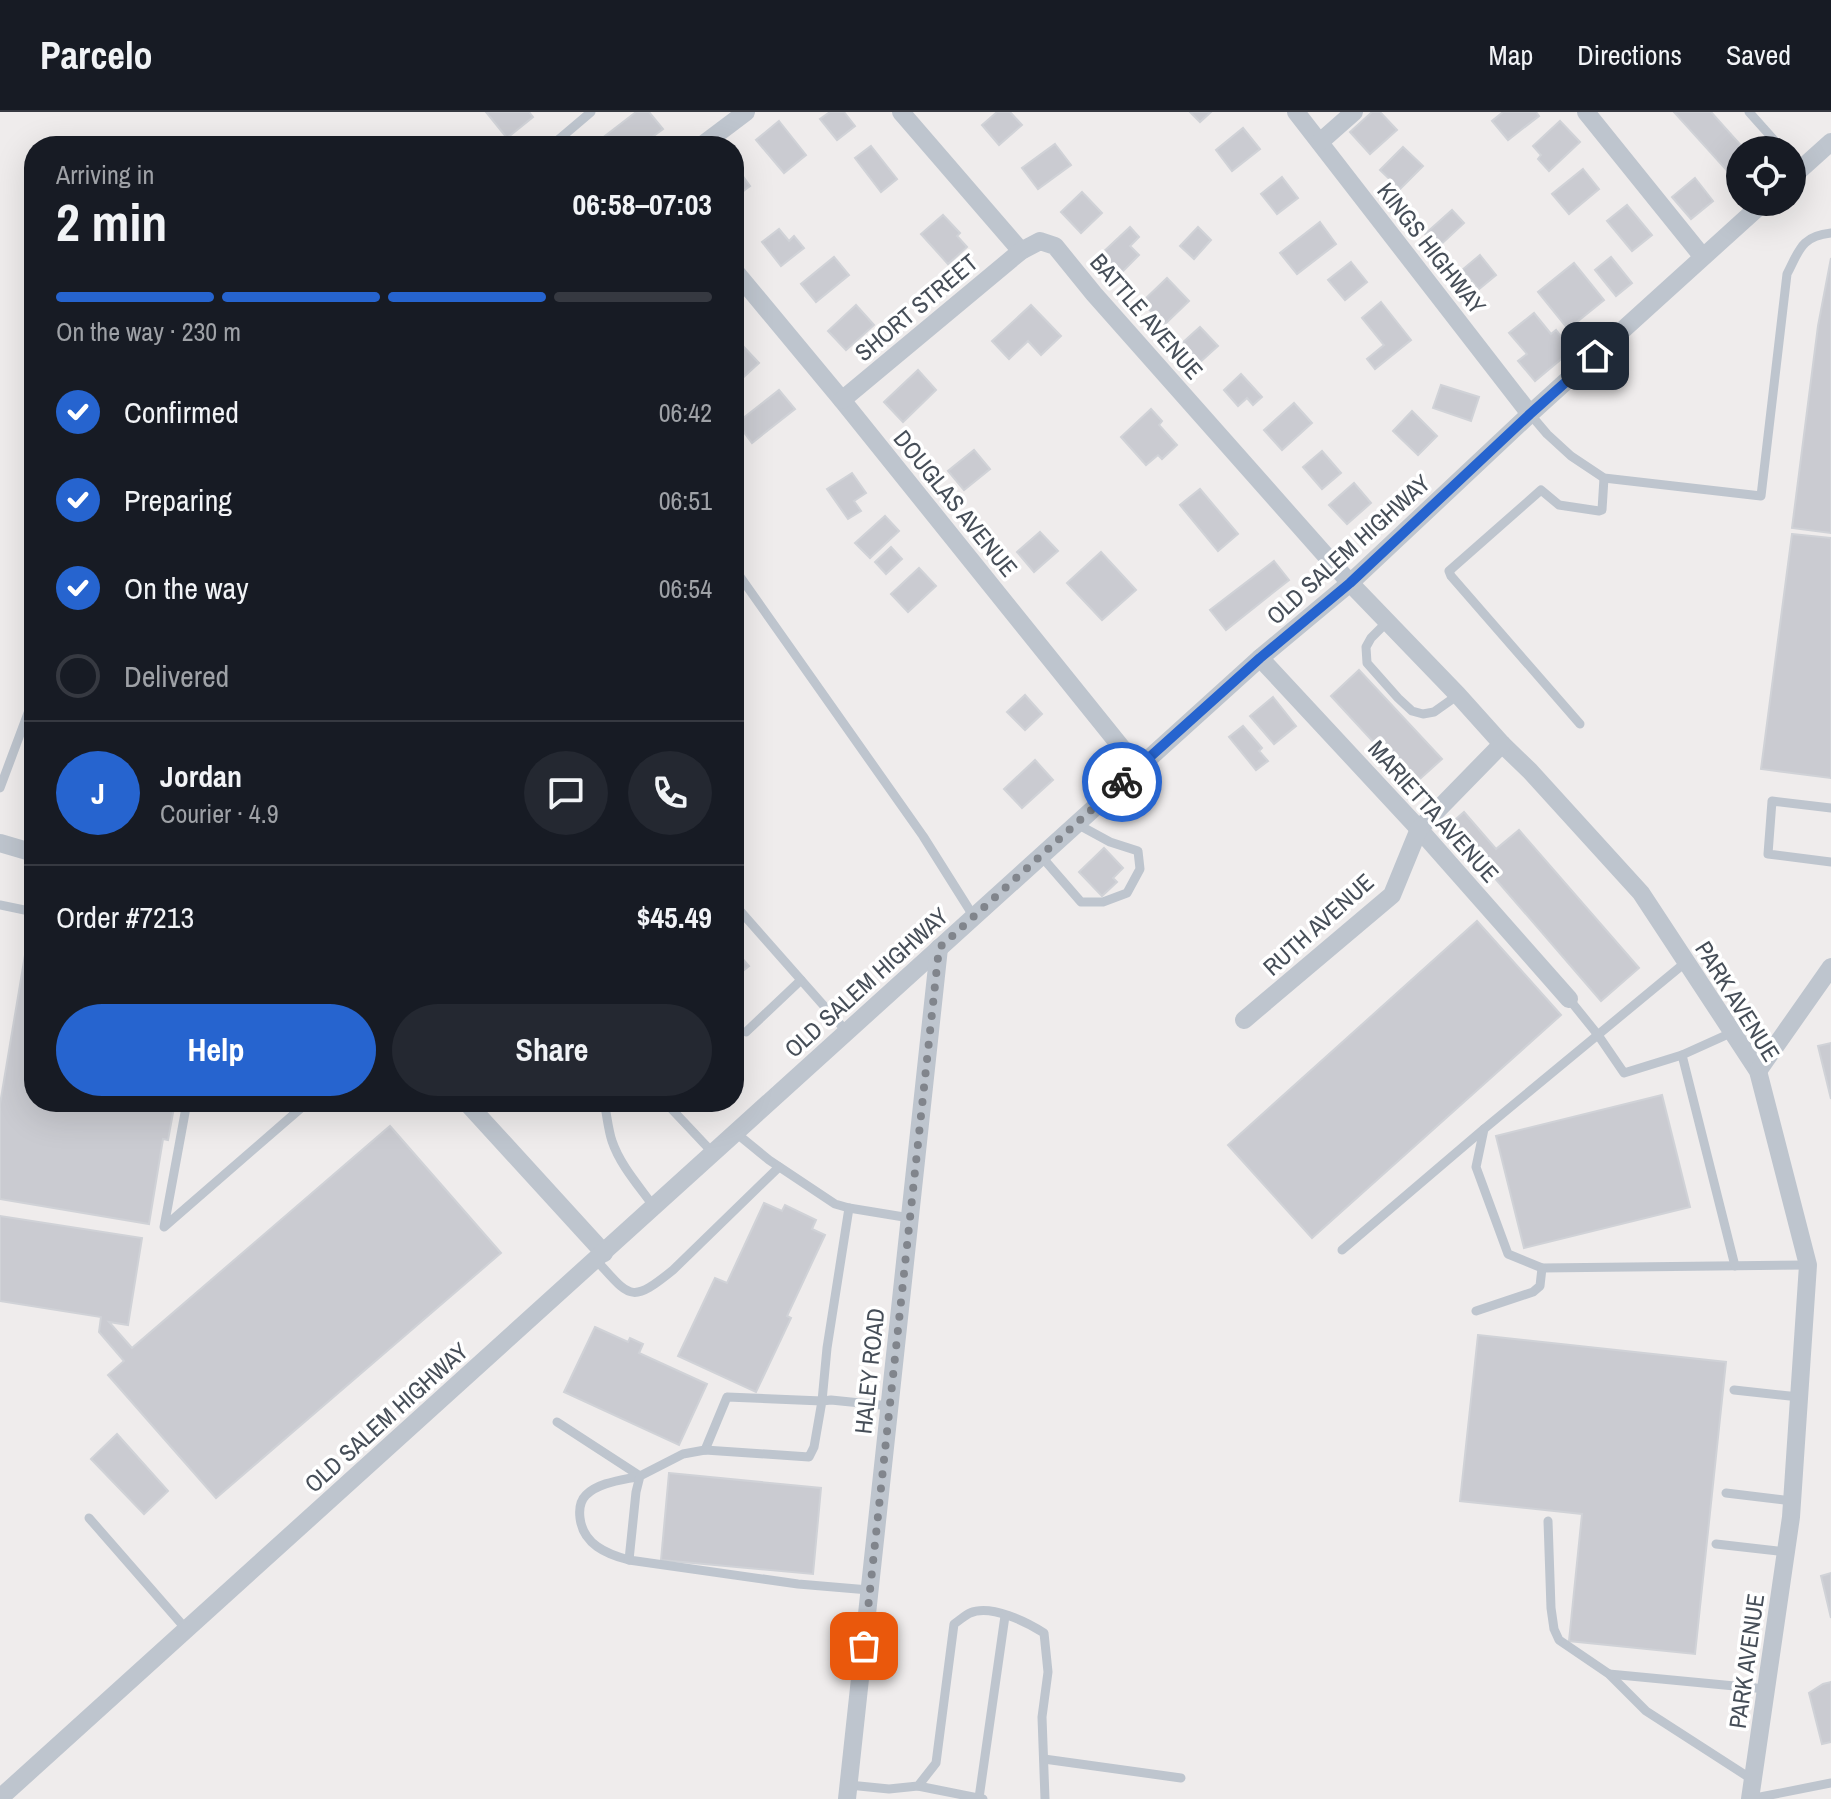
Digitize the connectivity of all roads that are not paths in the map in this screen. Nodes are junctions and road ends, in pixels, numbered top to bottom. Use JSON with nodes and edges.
{"nodes":[{"id":1,"x":591,"y":112,"type":"edge"},
{"id":2,"x":746,"y":112,"type":"edge"},
{"id":3,"x":901,"y":112,"type":"edge"},
{"id":4,"x":1296,"y":112,"type":"edge"},
{"id":5,"x":1354,"y":112,"type":"edge"},
{"id":6,"x":1586,"y":112,"type":"edge"},
{"id":7,"x":1749,"y":112,"type":"edge"},
{"id":8,"x":563,"y":136,"type":"edge"},
{"id":9,"x":714,"y":136,"type":"edge"},
{"id":10,"x":1770,"y":136,"type":"edge"},
{"id":11,"x":1320,"y":142,"type":"junction"},
{"id":12,"x":1829,"y":147,"type":"edge"},
{"id":13,"x":1806,"y":162,"type":"edge"},
{"id":14,"x":1748,"y":216,"type":"edge"},
{"id":15,"x":1831,"y":233,"type":"edge"},
{"id":16,"x":1021,"y":251,"type":"junction"},
{"id":17,"x":1702,"y":256,"type":"junction"},
{"id":18,"x":744,"y":282,"type":"edge"},
{"id":19,"x":842,"y":400,"type":"junction"},
{"id":20,"x":1530,"y":414,"type":"junction"},
{"id":21,"x":1604,"y":478,"type":"junction"},
{"id":22,"x":744,"y":582,"type":"edge"},
{"id":23,"x":1350,"y":583,"type":"junction"},
{"id":24,"x":1387,"y":622,"type":"junction"},
{"id":25,"x":1260,"y":658,"type":"junction"},
{"id":26,"x":1458,"y":695,"type":"junction"},
{"id":27,"x":24,"y":724,"type":"edge"},
{"id":28,"x":1580,"y":724,"type":"dead end"},
{"id":29,"x":1502,"y":744,"type":"junction"},
{"id":30,"x":1138,"y":768,"type":"junction"},
{"id":31,"x":0,"y":788,"type":"edge"},
{"id":32,"x":1831,"y":808,"type":"edge"},
{"id":33,"x":1077,"y":823,"type":"junction"},
{"id":34,"x":1419,"y":829,"type":"junction"},
{"id":35,"x":0,"y":844,"type":"edge"},
{"id":36,"x":24,"y":850,"type":"edge"},
{"id":37,"x":1041,"y":856,"type":"junction"},
{"id":38,"x":1831,"y":862,"type":"edge"},
{"id":39,"x":0,"y":905,"type":"edge"},
{"id":40,"x":24,"y":910,"type":"edge"},
{"id":41,"x":744,"y":915,"type":"edge"},
{"id":42,"x":974,"y":917,"type":"junction"},
{"id":43,"x":939,"y":948,"type":"junction"},
{"id":44,"x":1686,"y":962,"type":"junction"},
{"id":45,"x":1831,"y":967,"type":"edge"},
{"id":46,"x":801,"y":980,"type":"junction"},
{"id":47,"x":1569,"y":999,"type":"joint"},
{"id":48,"x":1244,"y":1020,"type":"dead end"},
{"id":49,"x":746,"y":1032,"type":"dead end"},
{"id":50,"x":847,"y":1032,"type":"junction"},
{"id":51,"x":1733,"y":1032,"type":"junction"},
{"id":52,"x":1598,"y":1035,"type":"junction"},
{"id":53,"x":1682,"y":1055,"type":"junction"},
{"id":54,"x":1758,"y":1071,"type":"junction"},
{"id":55,"x":185,"y":1112,"type":"edge"},
{"id":56,"x":296,"y":1112,"type":"edge"},
{"id":57,"x":475,"y":1112,"type":"edge"},
{"id":58,"x":607,"y":1112,"type":"edge"},
{"id":59,"x":674,"y":1112,"type":"edge"},
{"id":60,"x":1484,"y":1129,"type":"junction"},
{"id":61,"x":736,"y":1133,"type":"junction"},
{"id":62,"x":713,"y":1153,"type":"junction"},
{"id":63,"x":779,"y":1167,"type":"junction"},
{"id":64,"x":654,"y":1207,"type":"junction"},
{"id":65,"x":849,"y":1208,"type":"junction"},
{"id":66,"x":910,"y":1218,"type":"junction"},
{"id":67,"x":1342,"y":1250,"type":"dead end"},
{"id":68,"x":600,"y":1256,"type":"junction"},
{"id":69,"x":1808,"y":1265,"type":"junction"},
{"id":70,"x":1735,"y":1266,"type":"junction"},
{"id":71,"x":1542,"y":1268,"type":"junction"},
{"id":72,"x":1476,"y":1311,"type":"dead end"},
{"id":73,"x":1734,"y":1390,"type":"dead end"},
{"id":74,"x":1799,"y":1397,"type":"junction"},
{"id":75,"x":822,"y":1401,"type":"junction"},
{"id":76,"x":890,"y":1406,"type":"junction"},
{"id":77,"x":557,"y":1422,"type":"dead end"},
{"id":78,"x":705,"y":1450,"type":"junction"},
{"id":79,"x":640,"y":1476,"type":"junction"},
{"id":80,"x":1726,"y":1493,"type":"dead end"},
{"id":81,"x":1792,"y":1501,"type":"junction"},
{"id":82,"x":89,"y":1518,"type":"dead end"},
{"id":83,"x":1548,"y":1521,"type":"dead end"},
{"id":84,"x":1716,"y":1544,"type":"dead end"},
{"id":85,"x":1786,"y":1552,"type":"junction"},
{"id":86,"x":629,"y":1560,"type":"junction"},
{"id":87,"x":870,"y":1591,"type":"junction"},
{"id":88,"x":1005,"y":1616,"type":"junction"},
{"id":89,"x":186,"y":1629,"type":"junction"},
{"id":90,"x":1609,"y":1674,"type":"junction"},
{"id":91,"x":1766,"y":1689,"type":"junction"},
{"id":92,"x":1044,"y":1759,"type":"junction"},
{"id":93,"x":1181,"y":1778,"type":"dead end"},
{"id":94,"x":1831,"y":1783,"type":"edge"},
{"id":95,"x":4,"y":1786,"type":"edge"},
{"id":96,"x":918,"y":1786,"type":"junction"},
{"id":97,"x":848,"y":1792,"type":"edge"},
{"id":98,"x":1751,"y":1793,"type":"edge"},
{"id":99,"x":981,"y":1799,"type":"edge"},
{"id":100,"x":1045,"y":1799,"type":"edge"}],
"edges":[{"from":1,"to":8,"type":"lane"},
{"from":2,"to":9,"type":"street"},
{"from":3,"to":16,"type":"street"},
{"from":4,"to":11,"type":"street","name":"KINGS HIGHWAY"},
{"from":5,"to":11,"type":"street"},
{"from":6,"to":17,"type":"street"},
{"from":7,"to":10,"type":"lane"},
{"from":11,"to":20,"type":"street","name":"KINGS HIGHWAY"},
{"from":12,"to":13,"type":"street"},
{"from":14,"to":17,"type":"street","name":"OLD SALEM HIGHWAY"},
{"from":15,"to":21,"type":"lane"},
{"from":16,"to":19,"type":"street","name":"SHORT STREET"},
{"from":16,"to":23,"type":"street","name":"BATTLE AVENUE"},
{"from":17,"to":20,"type":"street","name":"OLD SALEM HIGHWAY"},
{"from":18,"to":19,"type":"street","name":"DOUGLAS AVENUE"},
{"from":19,"to":30,"type":"street","name":"DOUGLAS AVENUE"},
{"from":20,"to":21,"type":"lane"},
{"from":20,"to":23,"type":"street","name":"OLD SALEM HIGHWAY"},
{"from":21,"to":28,"type":"lane"},
{"from":22,"to":42,"type":"lane"},
{"from":23,"to":24,"type":"street","name":"PARK AVENUE"},
{"from":23,"to":25,"type":"street","name":"OLD SALEM HIGHWAY"},
{"from":24,"to":26,"type":"street","name":"PARK AVENUE"},
{"from":24,"to":26,"type":"lane"},
{"from":25,"to":30,"type":"street","name":"OLD SALEM HIGHWAY"},
{"from":25,"to":34,"type":"street","name":"MARIETTA AVENUE"},
{"from":26,"to":29,"type":"street","name":"PARK AVENUE"},
{"from":27,"to":31,"type":"lane"},
{"from":29,"to":34,"type":"street","name":"RUTH AVENUE"},
{"from":29,"to":44,"type":"street","name":"PARK AVENUE"},
{"from":30,"to":33,"type":"street","name":"OLD SALEM HIGHWAY"},
{"from":32,"to":38,"type":"lane"},
{"from":33,"to":37,"type":"street","name":"OLD SALEM HIGHWAY"},
{"from":33,"to":37,"type":"lane"},
{"from":34,"to":47,"type":"street","name":"MARIETTA AVENUE"},
{"from":34,"to":48,"type":"street","name":"RUTH AVENUE"},
{"from":35,"to":36,"type":"street"},
{"from":37,"to":42,"type":"street","name":"OLD SALEM HIGHWAY"},
{"from":39,"to":40,"type":"lane"},
{"from":41,"to":46,"type":"lane"},
{"from":42,"to":43,"type":"street","name":"OLD SALEM HIGHWAY"},
{"from":43,"to":50,"type":"street","name":"OLD SALEM HIGHWAY"},
{"from":43,"to":66,"type":"street","name":"HALEY ROAD"},
{"from":44,"to":51,"type":"street","name":"PARK AVENUE"},
{"from":44,"to":52,"type":"lane"},
{"from":45,"to":54,"type":"street"},
{"from":46,"to":49,"type":"lane"},
{"from":46,"to":50,"type":"lane"},
{"from":47,"to":52,"type":"lane"},
{"from":50,"to":61,"type":"street","name":"OLD SALEM HIGHWAY"},
{"from":51,"to":53,"type":"lane"},
{"from":51,"to":54,"type":"street","name":"PARK AVENUE"},
{"from":52,"to":53,"type":"lane"},
{"from":52,"to":60,"type":"lane"},
{"from":53,"to":70,"type":"lane"},
{"from":54,"to":69,"type":"street","name":"PARK AVENUE"},
{"from":55,"to":56,"type":"lane"},
{"from":57,"to":68,"type":"street"},
{"from":58,"to":64,"type":"lane"},
{"from":59,"to":62,"type":"lane"},
{"from":60,"to":67,"type":"lane"},
{"from":60,"to":71,"type":"lane"},
{"from":61,"to":62,"type":"street","name":"OLD SALEM HIGHWAY"},
{"from":61,"to":63,"type":"lane"},
{"from":62,"to":64,"type":"street","name":"OLD SALEM HIGHWAY"},
{"from":63,"to":65,"type":"lane"},
{"from":63,"to":68,"type":"lane"},
{"from":64,"to":68,"type":"street","name":"OLD SALEM HIGHWAY"},
{"from":65,"to":66,"type":"lane"},
{"from":65,"to":75,"type":"lane"},
{"from":66,"to":76,"type":"street","name":"HALEY ROAD"},
{"from":68,"to":89,"type":"street","name":"OLD SALEM HIGHWAY"},
{"from":69,"to":70,"type":"lane"},
{"from":69,"to":74,"type":"street","name":"PARK AVENUE"},
{"from":70,"to":71,"type":"lane"},
{"from":71,"to":72,"type":"lane"},
{"from":73,"to":74,"type":"lane"},
{"from":74,"to":81,"type":"street","name":"PARK AVENUE"},
{"from":75,"to":76,"type":"lane"},
{"from":75,"to":78,"type":"lane"},
{"from":75,"to":78,"type":"lane"},
{"from":76,"to":87,"type":"street","name":"HALEY ROAD"},
{"from":77,"to":79,"type":"lane"},
{"from":78,"to":79,"type":"lane"},
{"from":79,"to":86,"type":"lane"},
{"from":79,"to":86,"type":"lane"},
{"from":80,"to":81,"type":"lane"},
{"from":81,"to":85,"type":"street","name":"PARK AVENUE"},
{"from":82,"to":89,"type":"lane"},
{"from":83,"to":90,"type":"lane"},
{"from":84,"to":85,"type":"lane"},
{"from":85,"to":91,"type":"street","name":"PARK AVENUE"},
{"from":86,"to":87,"type":"lane"},
{"from":87,"to":97,"type":"street","name":"HALEY ROAD"},
{"from":88,"to":92,"type":"lane"},
{"from":88,"to":96,"type":"lane"},
{"from":88,"to":99,"type":"lane"},
{"from":89,"to":95,"type":"street","name":"OLD SALEM HIGHWAY"},
{"from":90,"to":91,"type":"lane"},
{"from":90,"to":98,"type":"lane"},
{"from":91,"to":98,"type":"street","name":"PARK AVENUE"},
{"from":92,"to":93,"type":"lane"},
{"from":92,"to":100,"type":"lane"},
{"from":94,"to":98,"type":"lane"},
{"from":96,"to":97,"type":"lane"},
{"from":96,"to":99,"type":"lane"}]}
